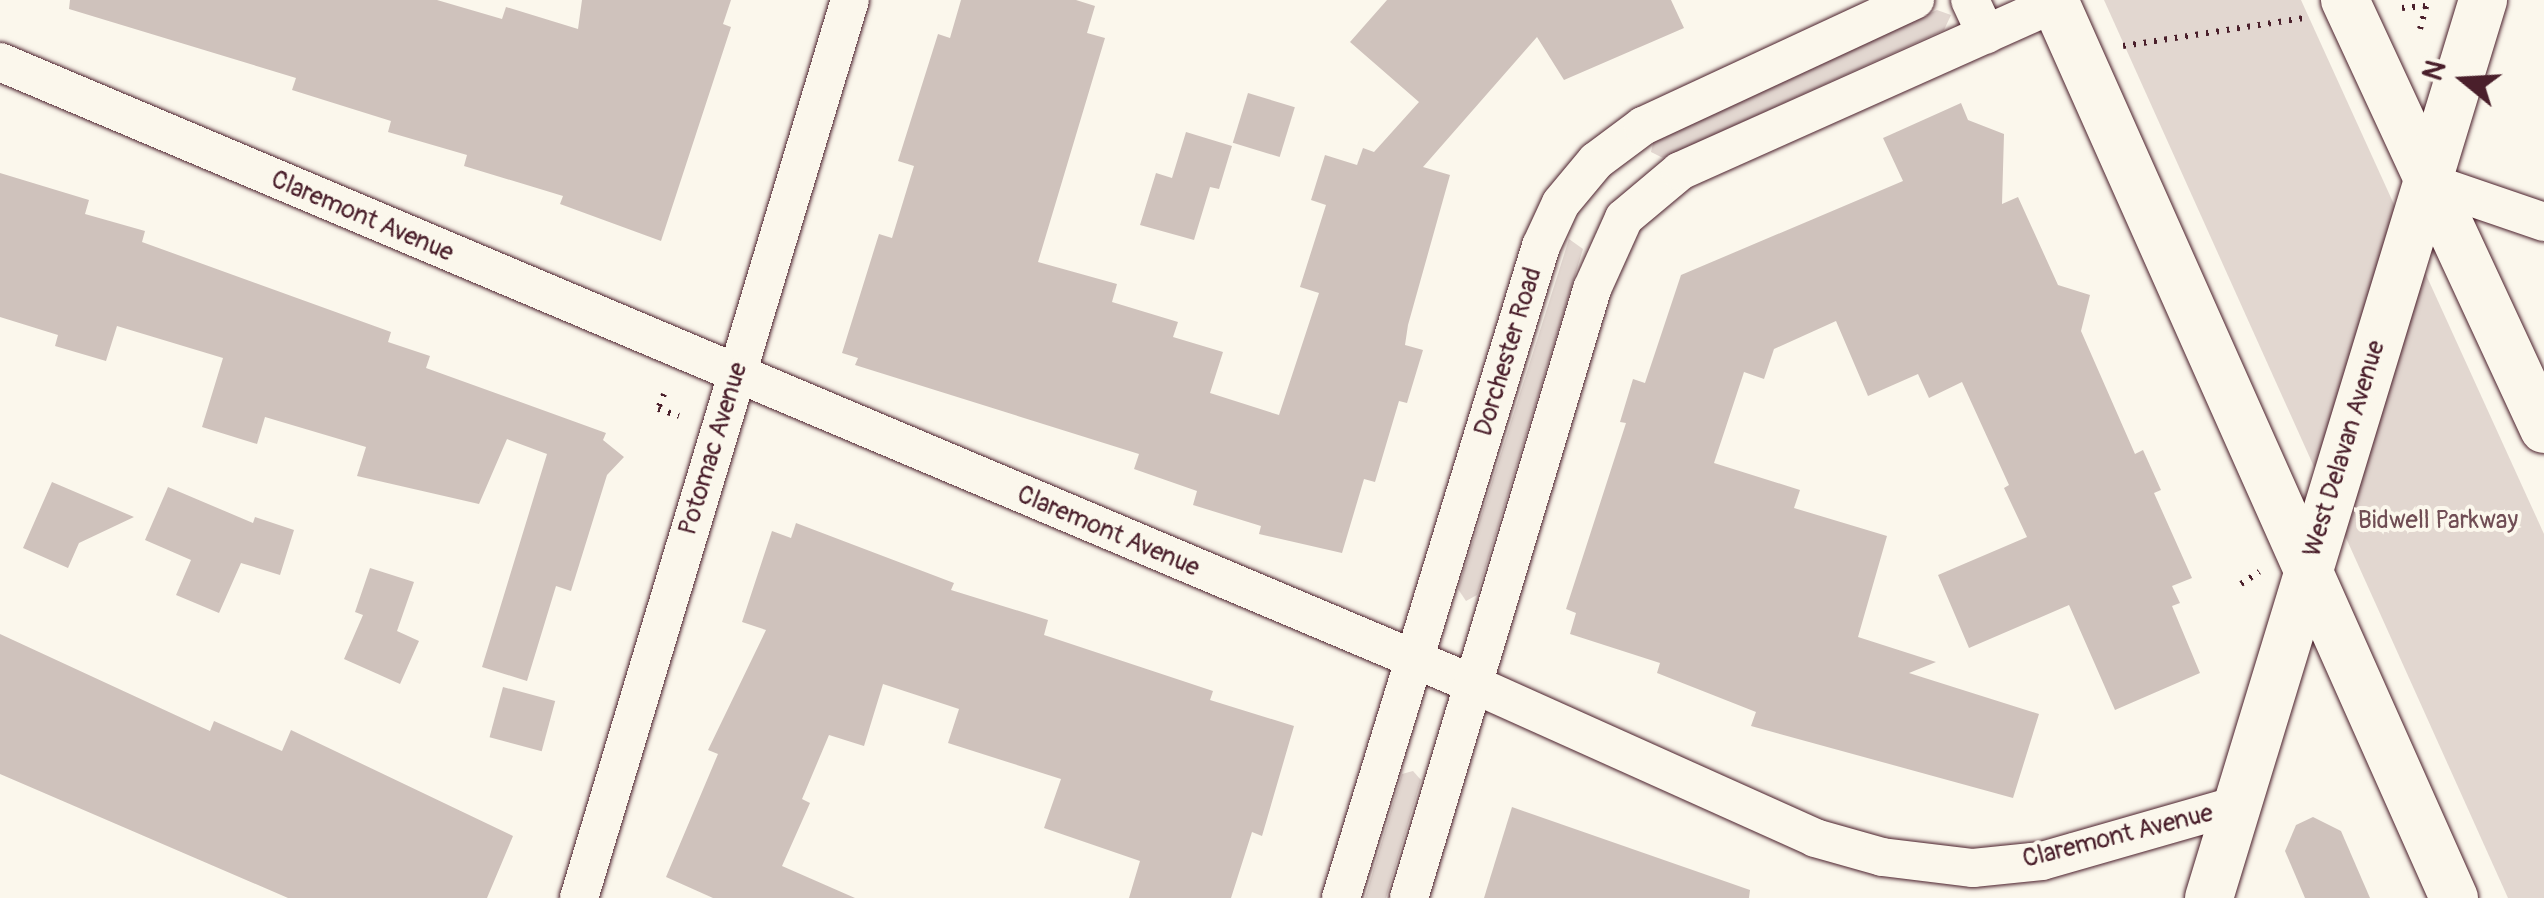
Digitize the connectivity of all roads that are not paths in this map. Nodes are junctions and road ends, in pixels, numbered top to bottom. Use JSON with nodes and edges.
{"nodes":[{"id":1,"x":850,"y":0,"type":"edge"},
{"id":2,"x":1915,"y":0,"type":"edge"},
{"id":3,"x":1970,"y":0,"type":"edge"},
{"id":4,"x":2483,"y":0,"type":"edge"},
{"id":5,"x":2055,"y":2,"type":"edge"},
{"id":6,"x":2330,"y":8,"type":"edge"},
{"id":7,"x":1986,"y":34,"type":"junction"},
{"id":8,"x":0,"y":62,"type":"edge"},
{"id":9,"x":1611,"y":149,"type":"junction"},
{"id":10,"x":2427,"y":182,"type":"junction"},
{"id":11,"x":1654,"y":191,"type":"junction"},
{"id":12,"x":1561,"y":204,"type":"junction"},
{"id":13,"x":2544,"y":222,"type":"edge"},
{"id":14,"x":1614,"y":234,"type":"junction"},
{"id":15,"x":735,"y":377,"type":"junction"},
{"id":16,"x":2544,"y":428,"type":"edge"},
{"id":17,"x":2307,"y":574,"type":"junction"},
{"id":18,"x":1413,"y":659,"type":"junction"},
{"id":19,"x":1473,"y":684,"type":"junction"},
{"id":20,"x":2237,"y":805,"type":"junction"},
{"id":21,"x":578,"y":898,"type":"edge"},
{"id":22,"x":1341,"y":898,"type":"edge"},
{"id":23,"x":1409,"y":898,"type":"edge"},
{"id":24,"x":2208,"y":898,"type":"edge"},
{"id":25,"x":2454,"y":898,"type":"edge"}],
"edges":[{"from":1,"to":15,"type":"street","name":"Potomac Avenue"},
{"from":2,"to":9,"type":"street","name":"Dorchester Road"},
{"from":3,"to":7,"type":"street"},
{"from":4,"to":10,"type":"street","name":"West Delavan Avenue"},
{"from":5,"to":7,"type":"street"},
{"from":5,"to":17,"type":"street"},
{"from":6,"to":10,"type":"street"},
{"from":7,"to":11,"type":"street"},
{"from":8,"to":15,"type":"street","name":"Claremont Avenue"},
{"from":9,"to":11,"type":"street"},
{"from":9,"to":12,"type":"street","name":"Dorchester Road"},
{"from":10,"to":13,"type":"street"},
{"from":10,"to":16,"type":"street"},
{"from":10,"to":17,"type":"street","name":"West Delavan Avenue"},
{"from":11,"to":14,"type":"street"},
{"from":12,"to":14,"type":"street"},
{"from":12,"to":18,"type":"street","name":"Dorchester Road"},
{"from":14,"to":19,"type":"street"},
{"from":15,"to":18,"type":"street","name":"Claremont Avenue"},
{"from":15,"to":21,"type":"street","name":"Potomac Avenue"},
{"from":17,"to":20,"type":"street","name":"West Delavan Avenue"},
{"from":17,"to":25,"type":"street"},
{"from":18,"to":19,"type":"street","name":"Claremont Avenue"},
{"from":18,"to":22,"type":"street","name":"Dorchester Road"},
{"from":19,"to":20,"type":"street","name":"Claremont Avenue"},
{"from":19,"to":23,"type":"street"},
{"from":20,"to":24,"type":"street","name":"West Delavan Avenue"}]}
